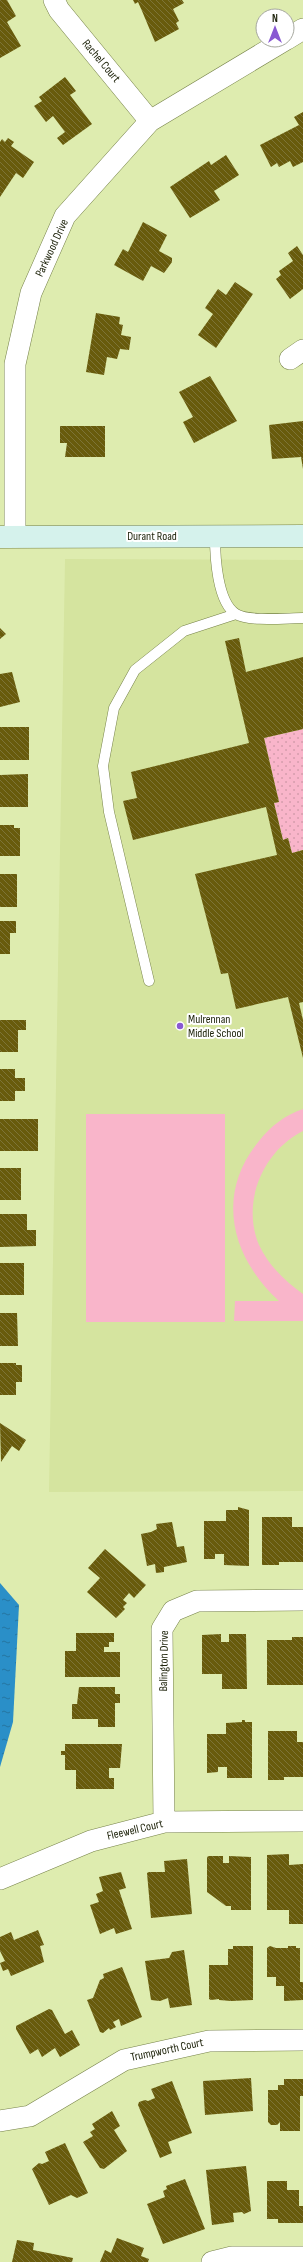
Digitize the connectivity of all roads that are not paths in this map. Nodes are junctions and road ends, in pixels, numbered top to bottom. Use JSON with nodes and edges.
{"nodes":[{"id":1,"x":54,"y":0,"type":"edge"},
{"id":2,"x":273,"y":48,"type":"edge"},
{"id":3,"x":150,"y":121,"type":"junction"},
{"id":4,"x":215,"y":536,"type":"junction"},
{"id":5,"x":303,"y":536,"type":"edge"},
{"id":6,"x":7,"y":537,"type":"edge"},
{"id":7,"x":236,"y":614,"type":"junction"},
{"id":8,"x":303,"y":618,"type":"edge"},
{"id":9,"x":149,"y":981,"type":"dead end"},
{"id":10,"x":303,"y":1600,"type":"edge"},
{"id":11,"x":303,"y":1821,"type":"edge"},
{"id":12,"x":164,"y":1822,"type":"junction"},
{"id":13,"x":0,"y":1879,"type":"edge"},
{"id":14,"x":303,"y":2040,"type":"edge"},
{"id":15,"x":0,"y":2121,"type":"edge"},
{"id":16,"x":303,"y":2257,"type":"edge"},
{"id":17,"x":212,"y":2262,"type":"edge"}],
"edges":[{"from":1,"to":3,"type":"street","name":"Rachel Court"},
{"from":2,"to":3,"type":"street","name":"Parkwood Drive"},
{"from":3,"to":6,"type":"street","name":"Parkwood Drive"},
{"from":4,"to":5,"type":"street","name":"Durant Road"},
{"from":4,"to":6,"type":"street","name":"Durant Road"},
{"from":4,"to":7,"type":"lane"},
{"from":7,"to":8,"type":"lane"},
{"from":7,"to":9,"type":"lane"},
{"from":10,"to":12,"type":"street","name":"Balington Drive"},
{"from":11,"to":12,"type":"street","name":"Fleewell Court"},
{"from":12,"to":13,"type":"street","name":"Fleewell Court"},
{"from":14,"to":15,"type":"street","name":"Trumpworth Court"},
{"from":16,"to":17,"type":"street"}]}
